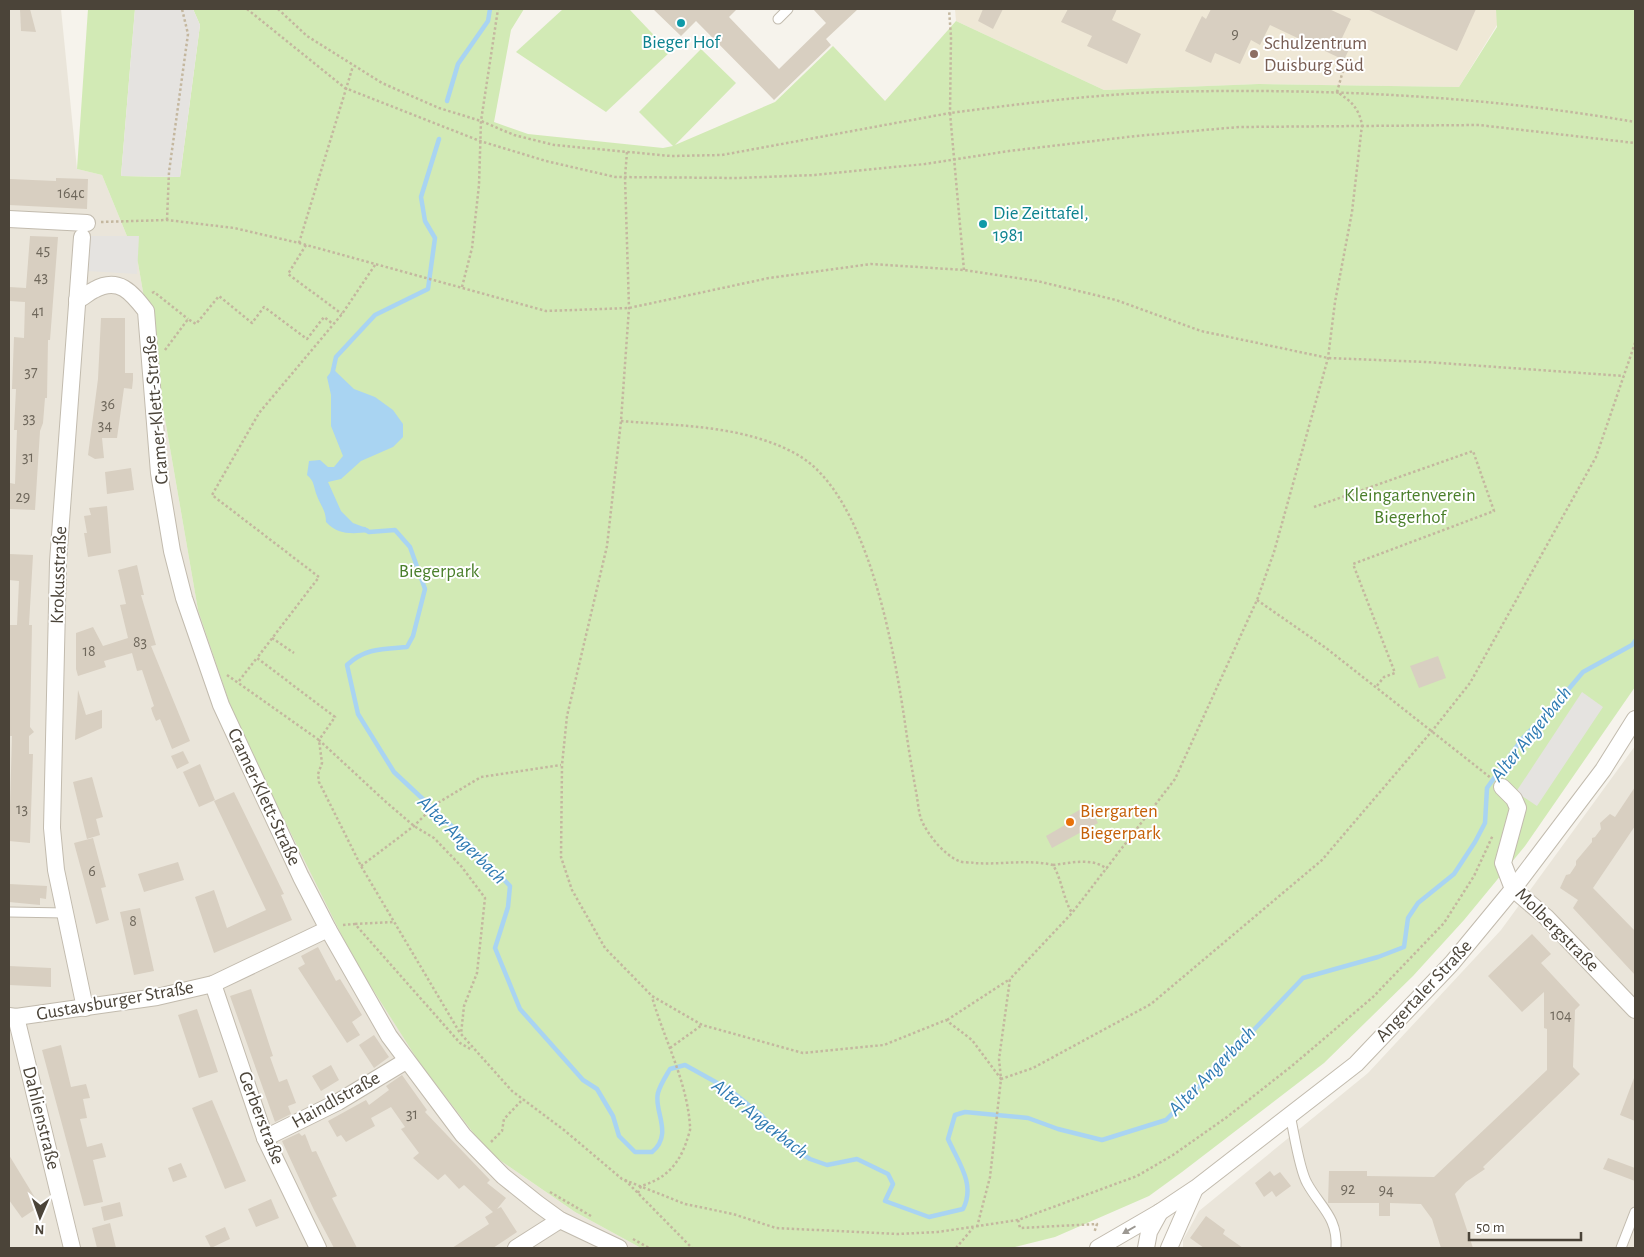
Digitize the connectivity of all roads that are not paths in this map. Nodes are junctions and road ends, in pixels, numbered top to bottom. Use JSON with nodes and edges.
{"nodes":[{"id":1,"x":788,"y":9,"type":"edge"},
{"id":2,"x":778,"y":19,"type":"dead end"},
{"id":3,"x":9,"y":219,"type":"edge"},
{"id":4,"x":77,"y":300,"type":"junction"},
{"id":5,"x":1635,"y":719,"type":"edge"},
{"id":6,"x":1502,"y":786,"type":"dead end"},
{"id":7,"x":1513,"y":889,"type":"junction"},
{"id":8,"x":9,"y":912,"type":"edge"},
{"id":9,"x":66,"y":914,"type":"junction"},
{"id":10,"x":335,"y":930,"type":"junction"},
{"id":11,"x":213,"y":984,"type":"junction"},
{"id":12,"x":85,"y":1008,"type":"junction"},
{"id":13,"x":1635,"y":1010,"type":"edge"},
{"id":14,"x":12,"y":1017,"type":"edge"},
{"id":15,"x":406,"y":1061,"type":"junction"},
{"id":16,"x":1290,"y":1115,"type":"junction"},
{"id":17,"x":266,"y":1138,"type":"junction"},
{"id":18,"x":1196,"y":1188,"type":"junction"},
{"id":19,"x":1160,"y":1212,"type":"junction"},
{"id":20,"x":1635,"y":1212,"type":"edge"},
{"id":21,"x":560,"y":1220,"type":"junction"},
{"id":22,"x":625,"y":1243,"type":"edge"},
{"id":23,"x":1094,"y":1244,"type":"edge"},
{"id":24,"x":72,"y":1248,"type":"edge"},
{"id":25,"x":318,"y":1248,"type":"edge"},
{"id":26,"x":516,"y":1248,"type":"edge"},
{"id":27,"x":1146,"y":1248,"type":"edge"},
{"id":28,"x":1168,"y":1248,"type":"edge"},
{"id":29,"x":1336,"y":1248,"type":"edge"},
{"id":30,"x":1622,"y":1248,"type":"edge"}],
"edges":[{"from":1,"to":2,"type":"lane"},
{"from":3,"to":4,"type":"street","name":"Krokusstraße"},
{"from":4,"to":9,"type":"street","name":"Krokusstraße"},
{"from":4,"to":10,"type":"street","name":"Cramer-Klett-Straße"},
{"from":5,"to":7,"type":"street","name":"Angertaler Straße"},
{"from":6,"to":7,"type":"street","name":"Molbergstraße"},
{"from":7,"to":13,"type":"street","name":"Molbergstraße"},
{"from":7,"to":16,"type":"street","name":"Angertaler Straße"},
{"from":8,"to":9,"type":"lane"},
{"from":9,"to":12,"type":"street","name":"Krokusstraße"},
{"from":10,"to":11,"type":"street","name":"Gustavsburger Straße"},
{"from":10,"to":15,"type":"street","name":"Cramer-Klett-Straße"},
{"from":11,"to":12,"type":"street","name":"Gustavsburger Straße"},
{"from":11,"to":17,"type":"street","name":"Gerberstraße"},
{"from":12,"to":14,"type":"street","name":"Gustavsburger Straße"},
{"from":14,"to":24,"type":"street","name":"Dahlienstraße"},
{"from":15,"to":17,"type":"street","name":"Haindlstraße"},
{"from":15,"to":21,"type":"street","name":"Cramer-Klett-Straße"},
{"from":16,"to":18,"type":"street","name":"Angertaler Straße"},
{"from":16,"to":29,"type":"lane"},
{"from":17,"to":25,"type":"street","name":"Gerberstraße"},
{"from":18,"to":19,"type":"street","name":"Angertaler Straße"},
{"from":18,"to":28,"type":"street"},
{"from":19,"to":23,"type":"street","name":"Angertaler Straße","one_way":true},
{"from":19,"to":27,"type":"street","name":"Angertaler Straße"},
{"from":20,"to":30,"type":"lane"},
{"from":21,"to":22,"type":"street","name":"Cramer-Klett-Straße"},
{"from":21,"to":26,"type":"street"}]}
